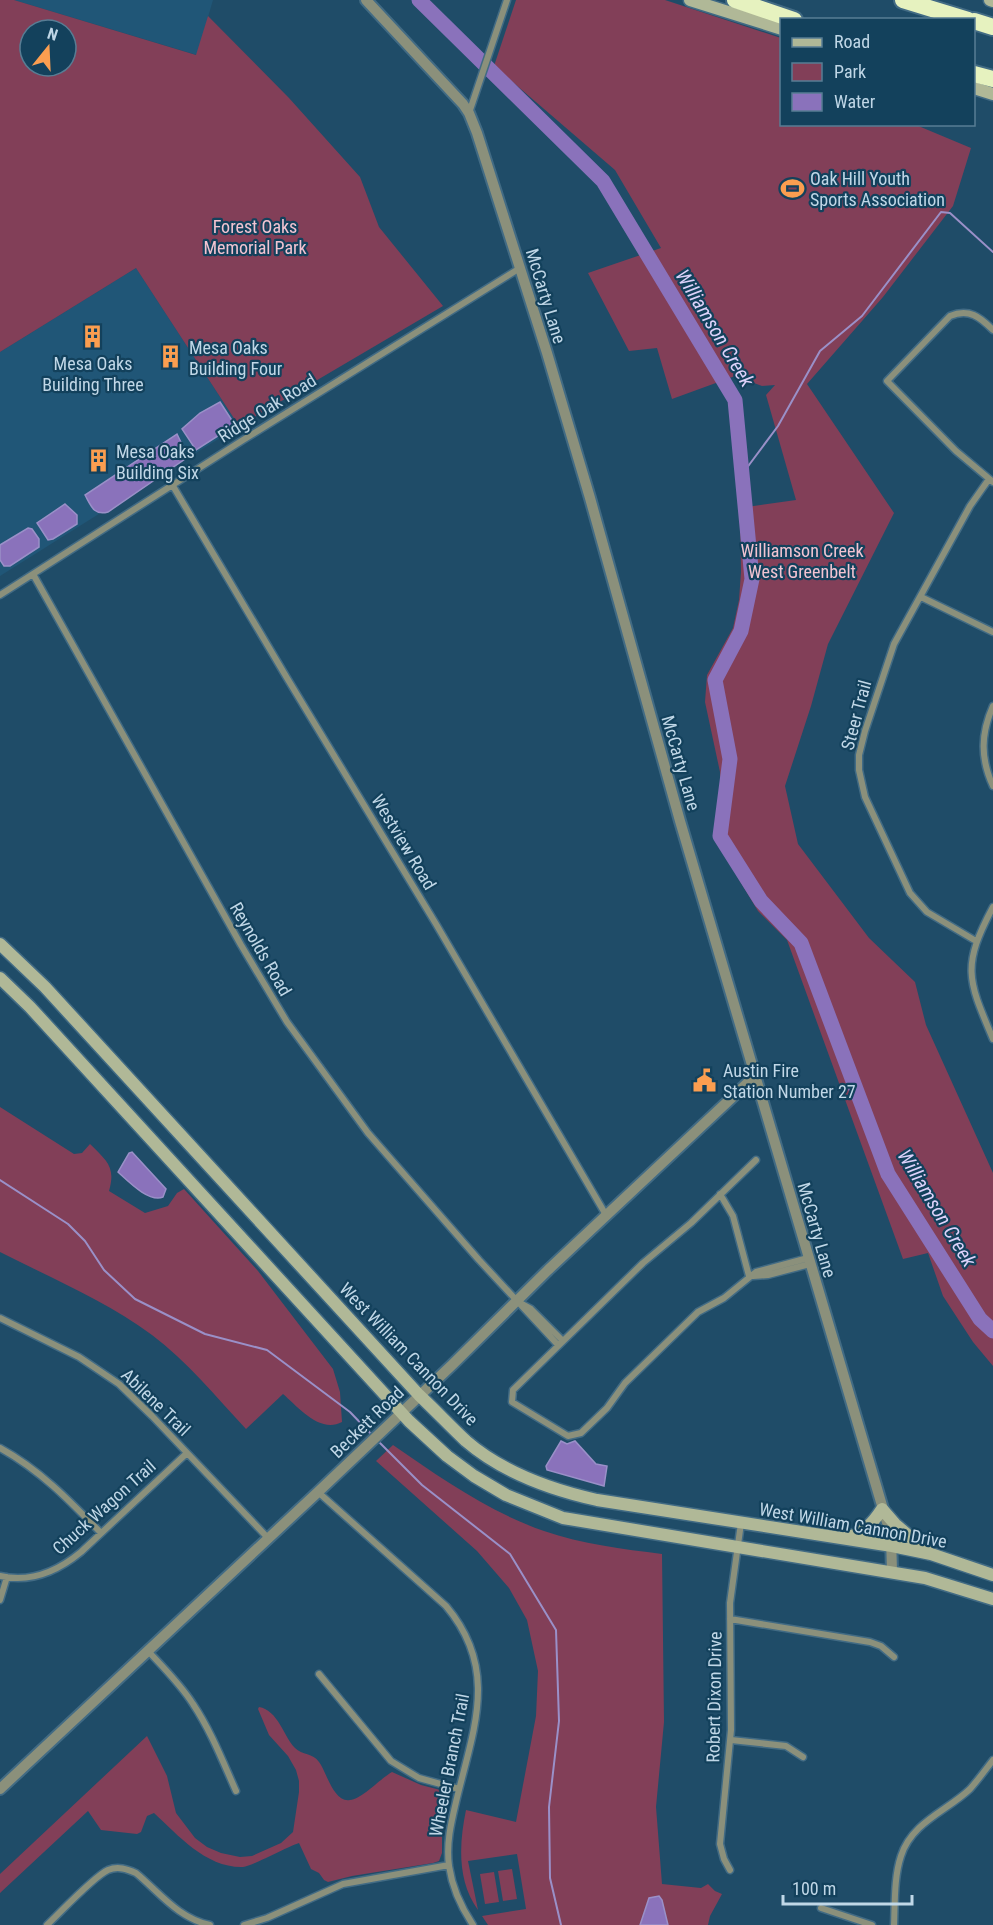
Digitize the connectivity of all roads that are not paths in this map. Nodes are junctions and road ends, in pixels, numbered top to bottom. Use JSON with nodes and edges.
{"nodes":[{"id":1,"x":366,"y":0,"type":"edge"},
{"id":2,"x":507,"y":0,"type":"edge"},
{"id":3,"x":690,"y":0,"type":"edge"},
{"id":4,"x":735,"y":0,"type":"edge"},
{"id":5,"x":903,"y":0,"type":"edge"},
{"id":6,"x":921,"y":0,"type":"edge"},
{"id":7,"x":945,"y":12,"type":"junction"},
{"id":8,"x":788,"y":18,"type":"edge"},
{"id":9,"x":962,"y":18,"type":"edge"},
{"id":10,"x":975,"y":21,"type":"edge"},
{"id":11,"x":993,"y":27,"type":"edge"},
{"id":12,"x":780,"y":28,"type":"edge"},
{"id":13,"x":975,"y":75,"type":"edge"},
{"id":14,"x":993,"y":80,"type":"edge"},
{"id":15,"x":975,"y":88,"type":"edge"},
{"id":16,"x":993,"y":94,"type":"edge"},
{"id":17,"x":469,"y":113,"type":"junction"},
{"id":18,"x":520,"y":268,"type":"junction"},
{"id":19,"x":993,"y":330,"type":"edge"},
{"id":20,"x":991,"y":481,"type":"edge"},
{"id":21,"x":173,"y":486,"type":"junction"},
{"id":22,"x":33,"y":574,"type":"junction"},
{"id":23,"x":0,"y":595,"type":"edge"},
{"id":24,"x":921,"y":597,"type":"junction"},
{"id":25,"x":993,"y":632,"type":"edge"},
{"id":26,"x":993,"y":706,"type":"edge"},
{"id":27,"x":993,"y":786,"type":"edge"},
{"id":28,"x":993,"y":907,"type":"edge"},
{"id":29,"x":976,"y":941,"type":"junction"},
{"id":30,"x":0,"y":944,"type":"edge"},
{"id":31,"x":0,"y":978,"type":"edge"},
{"id":32,"x":993,"y":1038,"type":"edge"},
{"id":33,"x":755,"y":1076,"type":"junction"},
{"id":34,"x":756,"y":1160,"type":"dead end"},
{"id":35,"x":720,"y":1194,"type":"junction"},
{"id":36,"x":606,"y":1215,"type":"junction"},
{"id":37,"x":809,"y":1261,"type":"junction"},
{"id":38,"x":749,"y":1276,"type":"junction"},
{"id":39,"x":516,"y":1302,"type":"junction"},
{"id":40,"x":0,"y":1318,"type":"edge"},
{"id":41,"x":561,"y":1343,"type":"junction"},
{"id":42,"x":419,"y":1395,"type":"junction"},
{"id":43,"x":401,"y":1412,"type":"junction"},
{"id":44,"x":0,"y":1448,"type":"edge"},
{"id":45,"x":187,"y":1453,"type":"junction"},
{"id":46,"x":318,"y":1492,"type":"junction"},
{"id":47,"x":882,"y":1509,"type":"junction"},
{"id":48,"x":741,"y":1523,"type":"junction"},
{"id":49,"x":101,"y":1533,"type":"junction"},
{"id":50,"x":268,"y":1539,"type":"junction"},
{"id":51,"x":838,"y":1539,"type":"junction"},
{"id":52,"x":892,"y":1546,"type":"junction"},
{"id":53,"x":737,"y":1548,"type":"junction"},
{"id":54,"x":931,"y":1554,"type":"junction"},
{"id":55,"x":892,"y":1572,"type":"junction"},
{"id":56,"x":993,"y":1575,"type":"edge"},
{"id":57,"x":3,"y":1577,"type":"edge"},
{"id":58,"x":993,"y":1599,"type":"edge"},
{"id":59,"x":0,"y":1600,"type":"edge"},
{"id":60,"x":730,"y":1619,"type":"junction"},
{"id":61,"x":148,"y":1651,"type":"junction"},
{"id":62,"x":894,"y":1658,"type":"dead end"},
{"id":63,"x":318,"y":1674,"type":"dead end"},
{"id":64,"x":731,"y":1740,"type":"junction"},
{"id":65,"x":803,"y":1757,"type":"dead end"},
{"id":66,"x":993,"y":1760,"type":"edge"},
{"id":67,"x":0,"y":1789,"type":"edge"},
{"id":68,"x":459,"y":1789,"type":"junction"},
{"id":69,"x":236,"y":1791,"type":"dead end"},
{"id":70,"x":448,"y":1865,"type":"junction"},
{"id":71,"x":730,"y":1870,"type":"dead end"},
{"id":72,"x":821,"y":1908,"type":"dead end"},
{"id":73,"x":47,"y":1925,"type":"edge"},
{"id":74,"x":210,"y":1925,"type":"edge"},
{"id":75,"x":244,"y":1925,"type":"edge"},
{"id":76,"x":472,"y":1925,"type":"edge"},
{"id":77,"x":872,"y":1925,"type":"edge"},
{"id":78,"x":894,"y":1925,"type":"edge"}],
"edges":[{"from":1,"to":17,"type":"street","name":"McCarty Lane"},
{"from":2,"to":17,"type":"street"},
{"from":3,"to":12,"type":"main road"},
{"from":4,"to":8,"type":"highway"},
{"from":5,"to":7,"type":"highway"},
{"from":6,"to":7,"type":"highway"},
{"from":7,"to":9,"type":"highway"},
{"from":10,"to":11,"type":"highway"},
{"from":13,"to":14,"type":"highway"},
{"from":15,"to":16,"type":"main road"},
{"from":17,"to":18,"type":"street","name":"McCarty Lane"},
{"from":18,"to":21,"type":"street","name":"Ridge Oak Road"},
{"from":18,"to":33,"type":"street","name":"McCarty Lane"},
{"from":19,"to":20,"type":"street"},
{"from":20,"to":24,"type":"street","name":"Steer Trail"},
{"from":21,"to":22,"type":"street","name":"Ridge Oak Road"},
{"from":21,"to":36,"type":"street","name":"Westview Road"},
{"from":22,"to":23,"type":"street","name":"Ridge Oak Road"},
{"from":22,"to":39,"type":"street","name":"Reynolds Road"},
{"from":24,"to":25,"type":"street"},
{"from":24,"to":29,"type":"street","name":"Steer Trail"},
{"from":26,"to":27,"type":"street"},
{"from":28,"to":29,"type":"street"},
{"from":29,"to":32,"type":"street"},
{"from":30,"to":42,"type":"main road","name":"West William Cannon Drive"},
{"from":31,"to":43,"type":"main road"},
{"from":33,"to":36,"type":"street","name":"Beckett Road"},
{"from":33,"to":37,"type":"street","name":"McCarty Lane"},
{"from":34,"to":35,"type":"street"},
{"from":35,"to":38,"type":"street"},
{"from":35,"to":41,"type":"street"},
{"from":36,"to":39,"type":"street","name":"Beckett Road"},
{"from":37,"to":38,"type":"street"},
{"from":37,"to":47,"type":"street","name":"McCarty Lane"},
{"from":38,"to":41,"type":"street"},
{"from":39,"to":41,"type":"street","name":"Reynolds Road"},
{"from":39,"to":42,"type":"street","name":"Beckett Road"},
{"from":40,"to":45,"type":"street","name":"Abilene Trail"},
{"from":42,"to":43,"type":"street","name":"Beckett Road"},
{"from":42,"to":48,"type":"main road","name":"West William Cannon Drive"},
{"from":43,"to":46,"type":"street","name":"Beckett Road"},
{"from":43,"to":53,"type":"main road"},
{"from":44,"to":49,"type":"street"},
{"from":45,"to":49,"type":"street","name":"Chuck Wagon Trail"},
{"from":45,"to":50,"type":"street","name":"Abilene Trail"},
{"from":46,"to":50,"type":"street","name":"Beckett Road"},
{"from":46,"to":68,"type":"street","name":"Wheeler Branch Trail"},
{"from":47,"to":51,"type":"main road"},
{"from":47,"to":52,"type":"street","name":"McCarty Lane"},
{"from":47,"to":54,"type":"main road"},
{"from":48,"to":51,"type":"main road","name":"West William Cannon Drive"},
{"from":48,"to":53,"type":"street","name":"Robert Dixon Drive"},
{"from":49,"to":57,"type":"street","name":"Chuck Wagon Trail"},
{"from":50,"to":61,"type":"street","name":"Beckett Road"},
{"from":51,"to":52,"type":"main road","name":"West William Cannon Drive"},
{"from":52,"to":54,"type":"main road","name":"West William Cannon Drive"},
{"from":52,"to":55,"type":"street","name":"McCarty Lane"},
{"from":53,"to":55,"type":"main road"},
{"from":53,"to":60,"type":"street","name":"Robert Dixon Drive"},
{"from":54,"to":56,"type":"main road","name":"West William Cannon Drive"},
{"from":55,"to":58,"type":"main road"},
{"from":57,"to":59,"type":"street"},
{"from":60,"to":62,"type":"street"},
{"from":60,"to":64,"type":"street","name":"Robert Dixon Drive"},
{"from":61,"to":67,"type":"street","name":"Beckett Road"},
{"from":61,"to":69,"type":"street"},
{"from":63,"to":68,"type":"street"},
{"from":64,"to":65,"type":"street"},
{"from":64,"to":71,"type":"street","name":"Robert Dixon Drive"},
{"from":66,"to":78,"type":"street"},
{"from":68,"to":70,"type":"street","name":"Wheeler Branch Trail"},
{"from":70,"to":75,"type":"street"},
{"from":70,"to":76,"type":"street","name":"Wheeler Branch Trail"},
{"from":72,"to":77,"type":"street"},
{"from":73,"to":74,"type":"street"}]}
